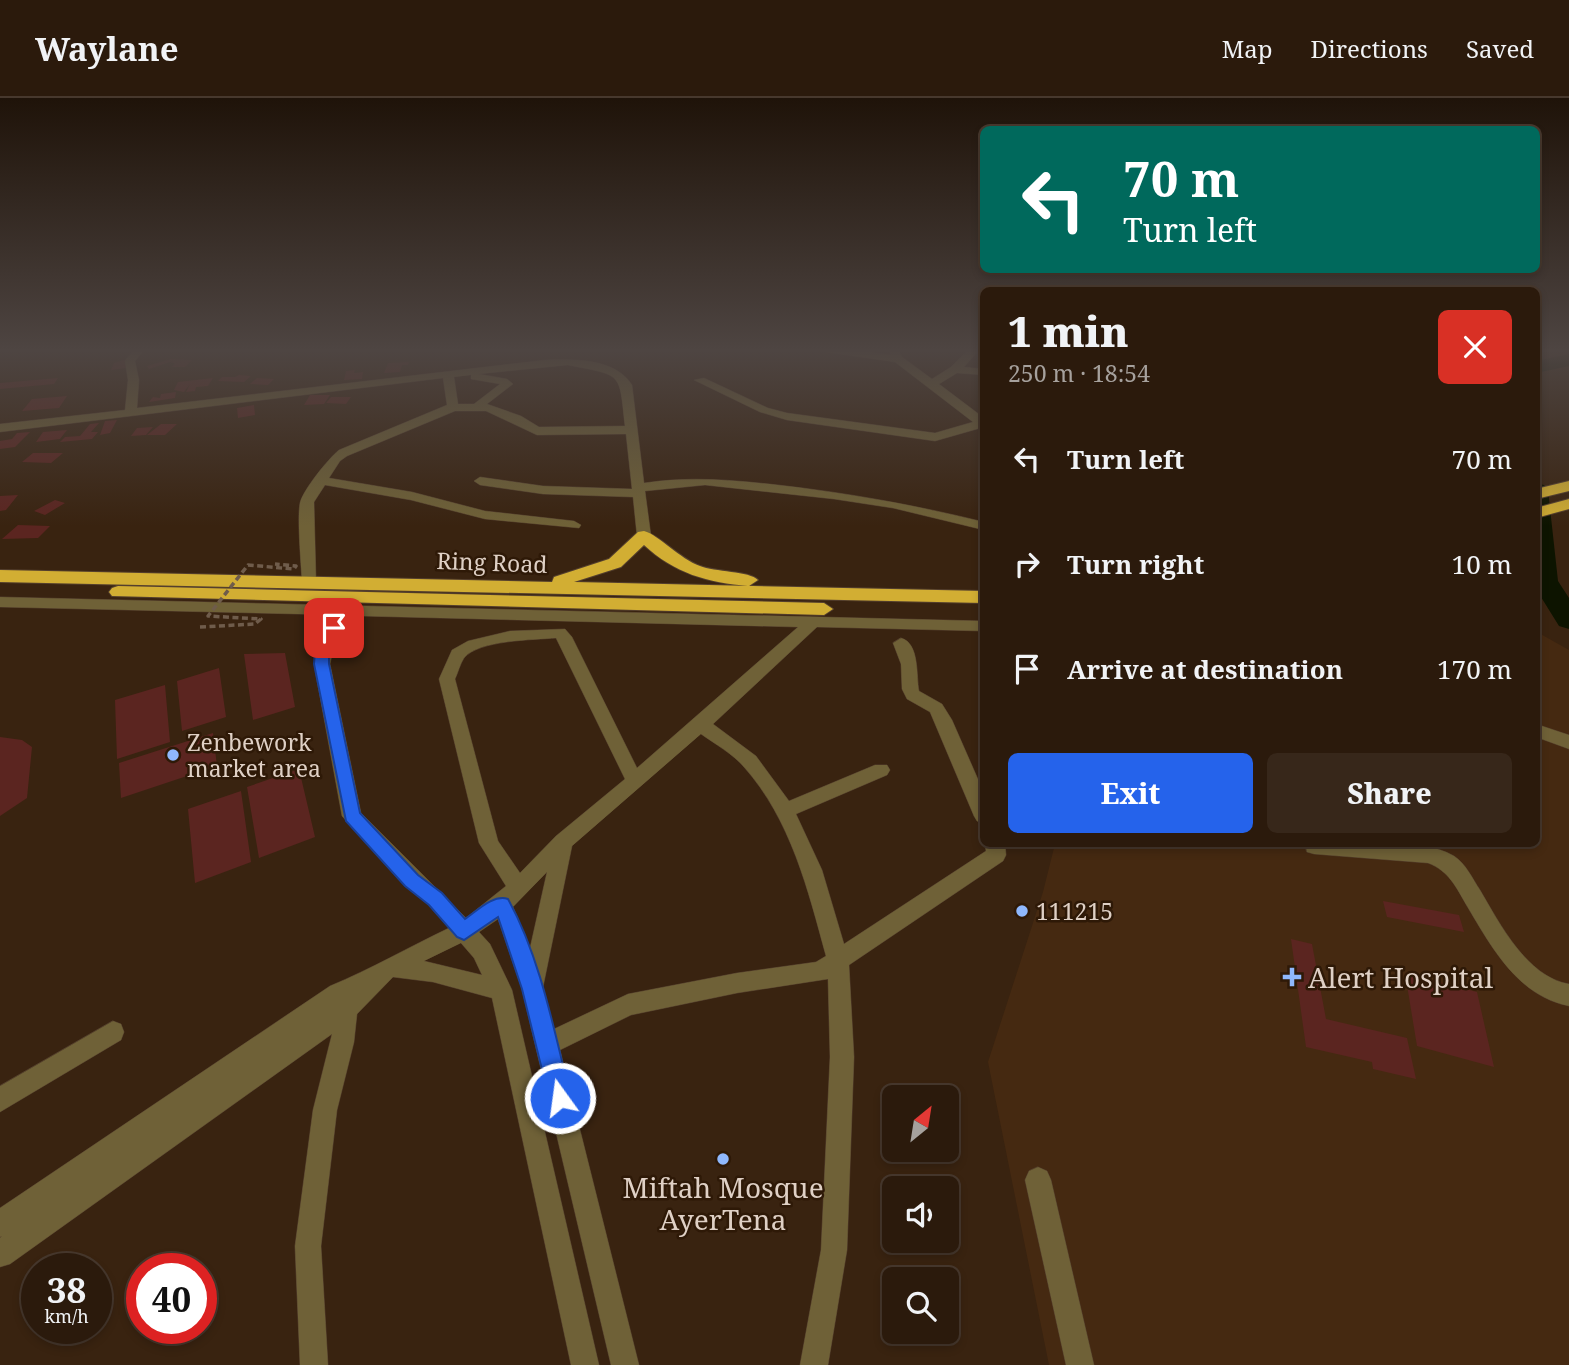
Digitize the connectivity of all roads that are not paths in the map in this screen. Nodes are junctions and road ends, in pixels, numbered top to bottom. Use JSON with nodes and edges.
{"nodes":[{"id":1,"x":156,"y":408,"type":"edge"},
{"id":2,"x":450,"y":408,"type":"edge"},
{"id":3,"x":484,"y":408,"type":"edge"},
{"id":4,"x":629,"y":408,"type":"edge"},
{"id":5,"x":760,"y":408,"type":"edge"},
{"id":6,"x":963,"y":408,"type":"edge"},
{"id":7,"x":131,"y":411,"type":"joint"},
{"id":8,"x":980,"y":422,"type":"edge"},
{"id":9,"x":980,"y":425,"type":"edge"},
{"id":10,"x":0,"y":428,"type":"edge"},
{"id":11,"x":631,"y":429,"type":"junction"},
{"id":12,"x":320,"y":480,"type":"junction"},
{"id":13,"x":480,"y":481,"type":"dead end"},
{"id":14,"x":1569,"y":486,"type":"edge"},
{"id":15,"x":638,"y":490,"type":"junction"},
{"id":16,"x":1540,"y":493,"type":"edge"},
{"id":17,"x":1569,"y":504,"type":"edge"},
{"id":18,"x":1540,"y":512,"type":"edge"},
{"id":19,"x":574,"y":525,"type":"dead end"},
{"id":20,"x":980,"y":525,"type":"edge"},
{"id":21,"x":644,"y":536,"type":"junction"},
{"id":22,"x":0,"y":576,"type":"edge"},
{"id":23,"x":309,"y":581,"type":"junction"},
{"id":24,"x":980,"y":586,"type":"edge"},
{"id":25,"x":488,"y":587,"type":"junction"},
{"id":26,"x":0,"y":589,"type":"edge"},
{"id":27,"x":980,"y":597,"type":"edge"},
{"id":28,"x":0,"y":602,"type":"edge"},
{"id":29,"x":356,"y":611,"type":"junction"},
{"id":30,"x":980,"y":611,"type":"edge"},
{"id":31,"x":813,"y":622,"type":"junction"},
{"id":32,"x":980,"y":626,"type":"edge"},
{"id":33,"x":901,"y":643,"type":"dead end"},
{"id":34,"x":701,"y":724,"type":"junction"},
{"id":35,"x":1540,"y":731,"type":"edge"},
{"id":36,"x":1569,"y":742,"type":"edge"},
{"id":37,"x":881,"y":770,"type":"dead end"},
{"id":38,"x":634,"y":779,"type":"junction"},
{"id":39,"x":980,"y":808,"type":"edge"},
{"id":40,"x":785,"y":811,"type":"junction"},
{"id":41,"x":562,"y":842,"type":"junction"},
{"id":42,"x":995,"y":847,"type":"edge"},
{"id":43,"x":1327,"y":847,"type":"edge"},
{"id":44,"x":510,"y":896,"type":"junction"},
{"id":45,"x":464,"y":931,"type":"junction"},
{"id":46,"x":838,"y":960,"type":"junction"},
{"id":47,"x":383,"y":973,"type":"junction"},
{"id":48,"x":533,"y":989,"type":"junction"},
{"id":49,"x":501,"y":990,"type":"junction"},
{"id":50,"x":1569,"y":995,"type":"edge"},
{"id":51,"x":342,"y":1001,"type":"junction"},
{"id":52,"x":113,"y":1032,"type":"dead end"},
{"id":53,"x":547,"y":1044,"type":"junction"},
{"id":54,"x":0,"y":1100,"type":"edge"},
{"id":55,"x":1038,"y":1181,"type":"dead end"},
{"id":56,"x":0,"y":1224,"type":"edge"},
{"id":57,"x":0,"y":1254,"type":"edge"},
{"id":58,"x":314,"y":1365,"type":"edge"},
{"id":59,"x":585,"y":1365,"type":"edge"},
{"id":60,"x":625,"y":1365,"type":"edge"},
{"id":61,"x":814,"y":1365,"type":"edge"},
{"id":62,"x":1080,"y":1365,"type":"edge"}],
"edges":[{"from":1,"to":7,"type":"street"},
{"from":2,"to":12,"type":"street"},
{"from":3,"to":11,"type":"street"},
{"from":4,"to":11,"type":"street"},
{"from":5,"to":9,"type":"street"},
{"from":6,"to":8,"type":"street"},
{"from":7,"to":10,"type":"street"},
{"from":11,"to":15,"type":"street"},
{"from":12,"to":19,"type":"street"},
{"from":12,"to":23,"type":"street"},
{"from":13,"to":15,"type":"street"},
{"from":14,"to":16,"type":"highway"},
{"from":15,"to":20,"type":"street"},
{"from":15,"to":21,"type":"street"},
{"from":17,"to":18,"type":"highway"},
{"from":21,"to":24,"type":"highway"},
{"from":21,"to":25,"type":"highway"},
{"from":22,"to":23,"type":"highway","name":"Ring Road"},
{"from":23,"to":25,"type":"highway","name":"Ring Road"},
{"from":25,"to":27,"type":"highway","name":"Ring Road"},
{"from":26,"to":30,"type":"highway","name":"Ring Road"},
{"from":28,"to":29,"type":"street"},
{"from":29,"to":31,"type":"street"},
{"from":29,"to":45,"type":"street"},
{"from":31,"to":32,"type":"street"},
{"from":31,"to":34,"type":"street"},
{"from":33,"to":39,"type":"street"},
{"from":34,"to":38,"type":"street"},
{"from":34,"to":40,"type":"street"},
{"from":35,"to":36,"type":"street"},
{"from":37,"to":40,"type":"street"},
{"from":38,"to":41,"type":"street"},
{"from":38,"to":44,"type":"street"},
{"from":40,"to":46,"type":"street"},
{"from":41,"to":44,"type":"street"},
{"from":41,"to":48,"type":"street"},
{"from":42,"to":46,"type":"street"},
{"from":43,"to":50,"type":"street"},
{"from":44,"to":45,"type":"street"},
{"from":44,"to":48,"type":"street"},
{"from":45,"to":47,"type":"street"},
{"from":45,"to":49,"type":"street"},
{"from":46,"to":53,"type":"street"},
{"from":46,"to":61,"type":"street"},
{"from":47,"to":49,"type":"street"},
{"from":47,"to":51,"type":"street"},
{"from":48,"to":53,"type":"street"},
{"from":49,"to":59,"type":"street"},
{"from":51,"to":56,"type":"street"},
{"from":51,"to":57,"type":"street"},
{"from":51,"to":58,"type":"street"},
{"from":52,"to":54,"type":"street"},
{"from":53,"to":60,"type":"street"},
{"from":55,"to":62,"type":"street"}]}
